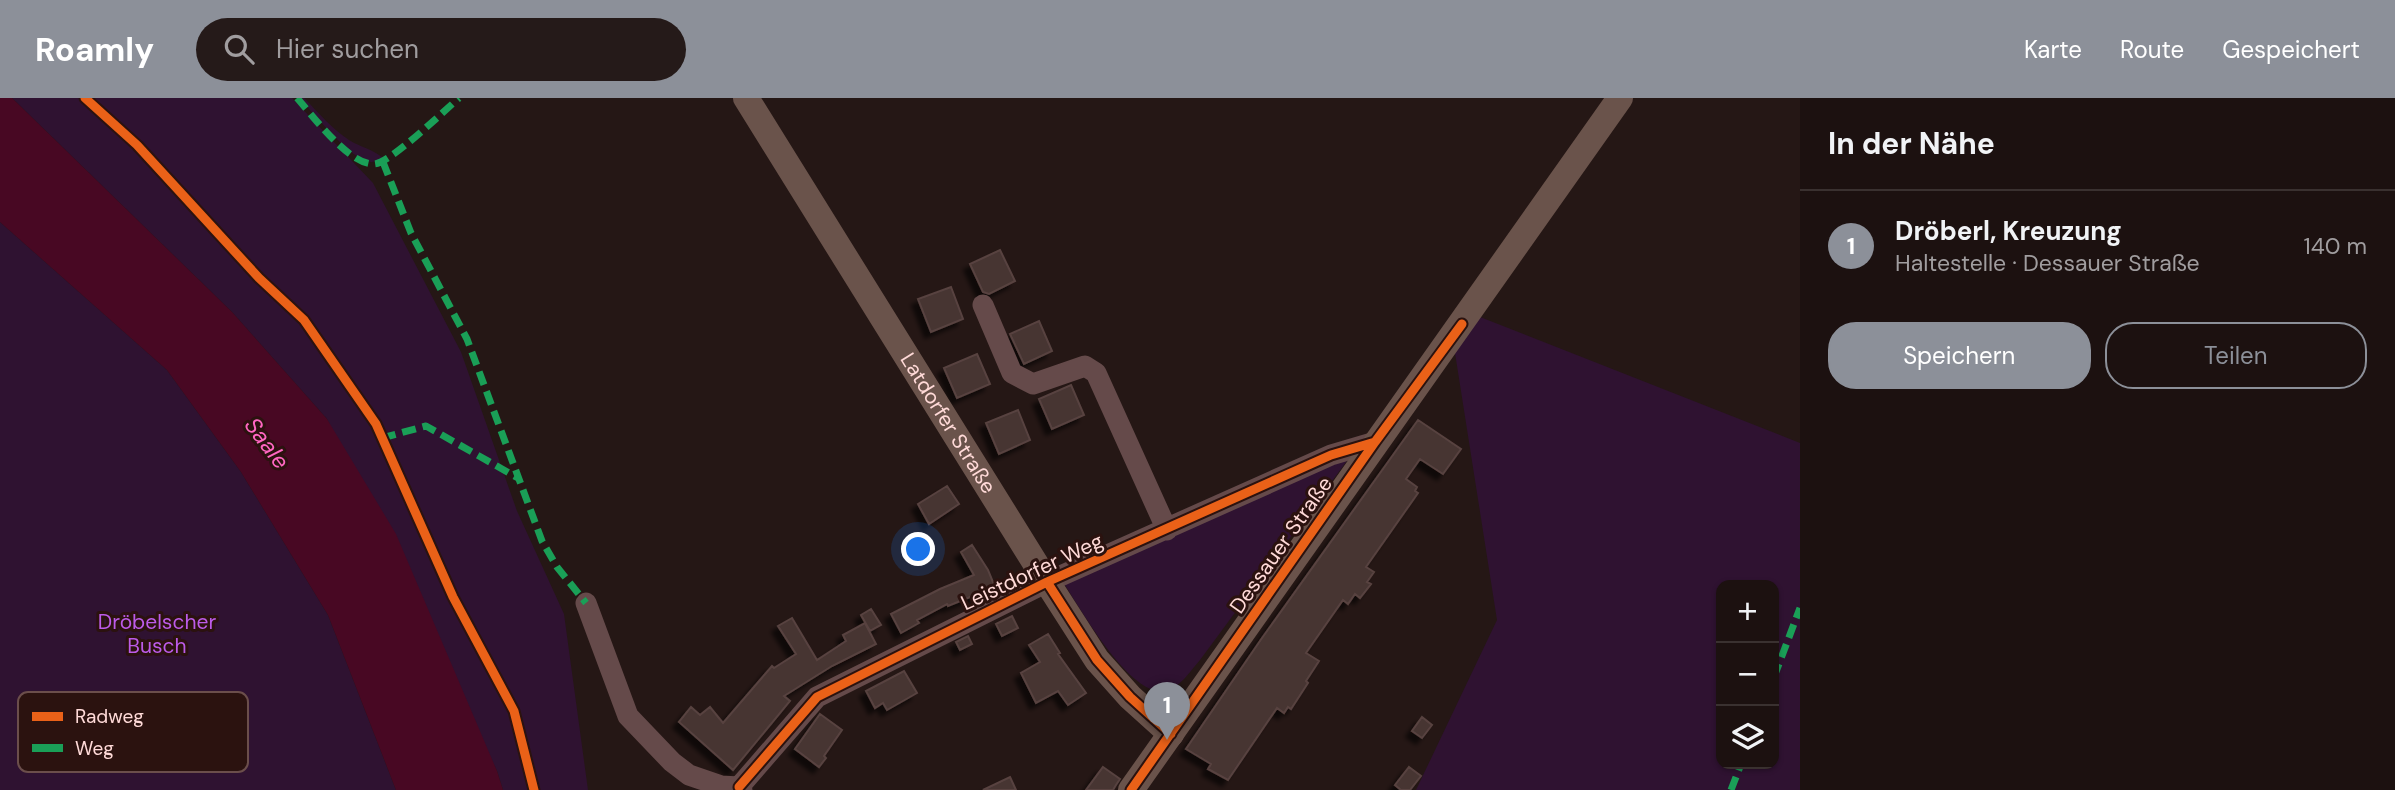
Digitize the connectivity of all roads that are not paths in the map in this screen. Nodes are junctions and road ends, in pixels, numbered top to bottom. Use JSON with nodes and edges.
{"nodes":[{"id":1,"x":746,"y":98,"type":"edge"},
{"id":2,"x":1619,"y":98,"type":"edge"},
{"id":3,"x":984,"y":305,"type":"dead end"},
{"id":4,"x":1375,"y":442,"type":"junction"},
{"id":5,"x":1167,"y":530,"type":"junction"},
{"id":6,"x":1047,"y":582,"type":"junction"},
{"id":7,"x":586,"y":603,"type":"dead end"},
{"id":8,"x":1171,"y":734,"type":"junction"},
{"id":9,"x":740,"y":789,"type":"edge"},
{"id":10,"x":1131,"y":790,"type":"edge"}],
"edges":[{"from":1,"to":6,"type":"main road","name":"Latdorfer Straße"},
{"from":2,"to":4,"type":"main road","name":"Dessauer Straße"},
{"from":3,"to":5,"type":"street"},
{"from":4,"to":5,"type":"street","name":"Leistdorfer Weg"},
{"from":4,"to":8,"type":"main road","name":"Dessauer Straße"},
{"from":5,"to":6,"type":"street","name":"Leistdorfer Weg"},
{"from":6,"to":8,"type":"main road","name":"Latdorfer Straße"},
{"from":6,"to":9,"type":"street","name":"Leistdorfer Weg"},
{"from":7,"to":9,"type":"street"},
{"from":8,"to":10,"type":"main road","name":"Dessauer Straße"}]}
